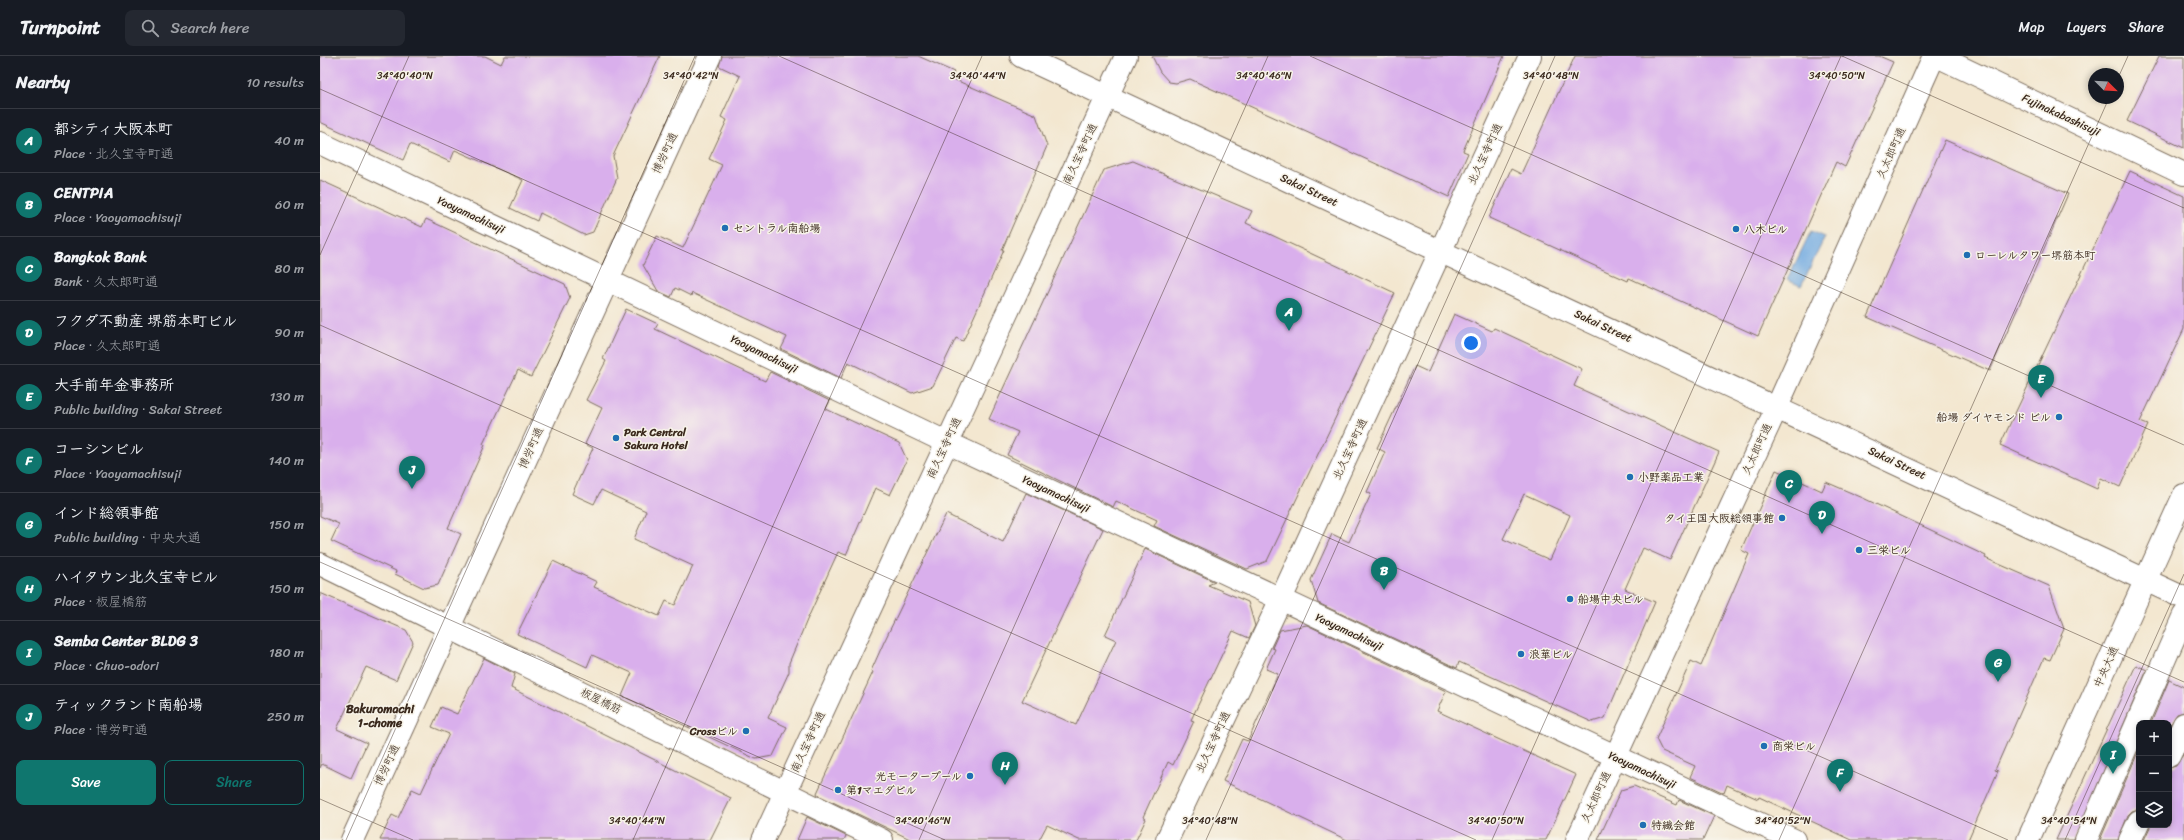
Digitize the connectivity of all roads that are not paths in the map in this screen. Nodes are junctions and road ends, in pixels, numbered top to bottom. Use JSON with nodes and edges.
{"nodes":[{"id":1,"x":710,"y":56,"type":"edge"},
{"id":2,"x":1022,"y":56,"type":"edge"},
{"id":3,"x":1126,"y":56,"type":"edge"},
{"id":4,"x":1530,"y":56,"type":"edge"},
{"id":5,"x":1936,"y":56,"type":"edge"},
{"id":6,"x":1107,"y":96,"type":"junction"},
{"id":7,"x":320,"y":143,"type":"edge"},
{"id":8,"x":2184,"y":174,"type":"edge"},
{"id":9,"x":1442,"y":250,"type":"junction"},
{"id":10,"x":607,"y":279,"type":"junction"},
{"id":11,"x":1777,"y":407,"type":"junction"},
{"id":12,"x":946,"y":442,"type":"junction"},
{"id":13,"x":2184,"y":495,"type":"edge"},
{"id":14,"x":320,"y":564,"type":"edge"},
{"id":15,"x":2145,"y":580,"type":"junction"},
{"id":16,"x":2184,"y":598,"type":"edge"},
{"id":17,"x":1280,"y":599,"type":"junction"},
{"id":18,"x":2184,"y":615,"type":"edge"},
{"id":19,"x":450,"y":626,"type":"junction"},
{"id":20,"x":2184,"y":724,"type":"edge"},
{"id":21,"x":2172,"y":750,"type":"edge"},
{"id":22,"x":1615,"y":757,"type":"junction"},
{"id":23,"x":785,"y":793,"type":"junction"},
{"id":24,"x":2136,"y":827,"type":"edge"},
{"id":25,"x":352,"y":840,"type":"edge"},
{"id":26,"x":763,"y":840,"type":"edge"},
{"id":27,"x":882,"y":840,"type":"edge"},
{"id":28,"x":1167,"y":840,"type":"edge"},
{"id":29,"x":1577,"y":840,"type":"edge"},
{"id":30,"x":1794,"y":840,"type":"edge"},
{"id":31,"x":2028,"y":840,"type":"edge"},
{"id":32,"x":2086,"y":840,"type":"edge"},
{"id":33,"x":2130,"y":840,"type":"edge"}],
"edges":[{"from":1,"to":10,"type":"main road","name":"博労町通"},
{"from":2,"to":6,"type":"main road","name":"Sakai Street"},
{"from":3,"to":6,"type":"main road","name":"南久宝寺町通"},
{"from":4,"to":9,"type":"main road","name":"北久宝寺町通"},
{"from":5,"to":8,"type":"main road","name":"Fujinakabashisuji"},
{"from":5,"to":11,"type":"main road","name":"久太郎町通"},
{"from":6,"to":9,"type":"main road","name":"Sakai Street"},
{"from":6,"to":12,"type":"main road","name":"南久宝寺町通"},
{"from":7,"to":10,"type":"main road","name":"Yaoyamachisuji"},
{"from":9,"to":11,"type":"main road","name":"Sakai Street"},
{"from":9,"to":17,"type":"main road","name":"北久宝寺町通"},
{"from":10,"to":12,"type":"main road","name":"Yaoyamachisuji"},
{"from":10,"to":19,"type":"main road","name":"博労町通"},
{"from":11,"to":15,"type":"main road","name":"Sakai Street"},
{"from":11,"to":22,"type":"main road","name":"久太郎町通"},
{"from":12,"to":17,"type":"main road","name":"Yaoyamachisuji"},
{"from":12,"to":23,"type":"main road","name":"南久宝寺町通"},
{"from":13,"to":15,"type":"main road","name":"中央大通"},
{"from":14,"to":19,"type":"main road","name":"板屋橋筋"},
{"from":15,"to":16,"type":"main road","name":"Sakai Street"},
{"from":15,"to":31,"type":"main road","name":"中央大通"},
{"from":17,"to":22,"type":"main road","name":"Yaoyamachisuji"},
{"from":17,"to":28,"type":"main road","name":"北久宝寺町通"},
{"from":18,"to":32,"type":"main road"},
{"from":19,"to":23,"type":"main road","name":"板屋橋筋"},
{"from":19,"to":25,"type":"main road","name":"博労町通"},
{"from":20,"to":21,"type":"main road"},
{"from":22,"to":29,"type":"main road","name":"久太郎町通"},
{"from":22,"to":30,"type":"main road","name":"Yaoyamachisuji"},
{"from":23,"to":26,"type":"main road","name":"南久宝寺町通"},
{"from":23,"to":27,"type":"main road","name":"板屋橋筋"},
{"from":24,"to":33,"type":"main road"}]}
